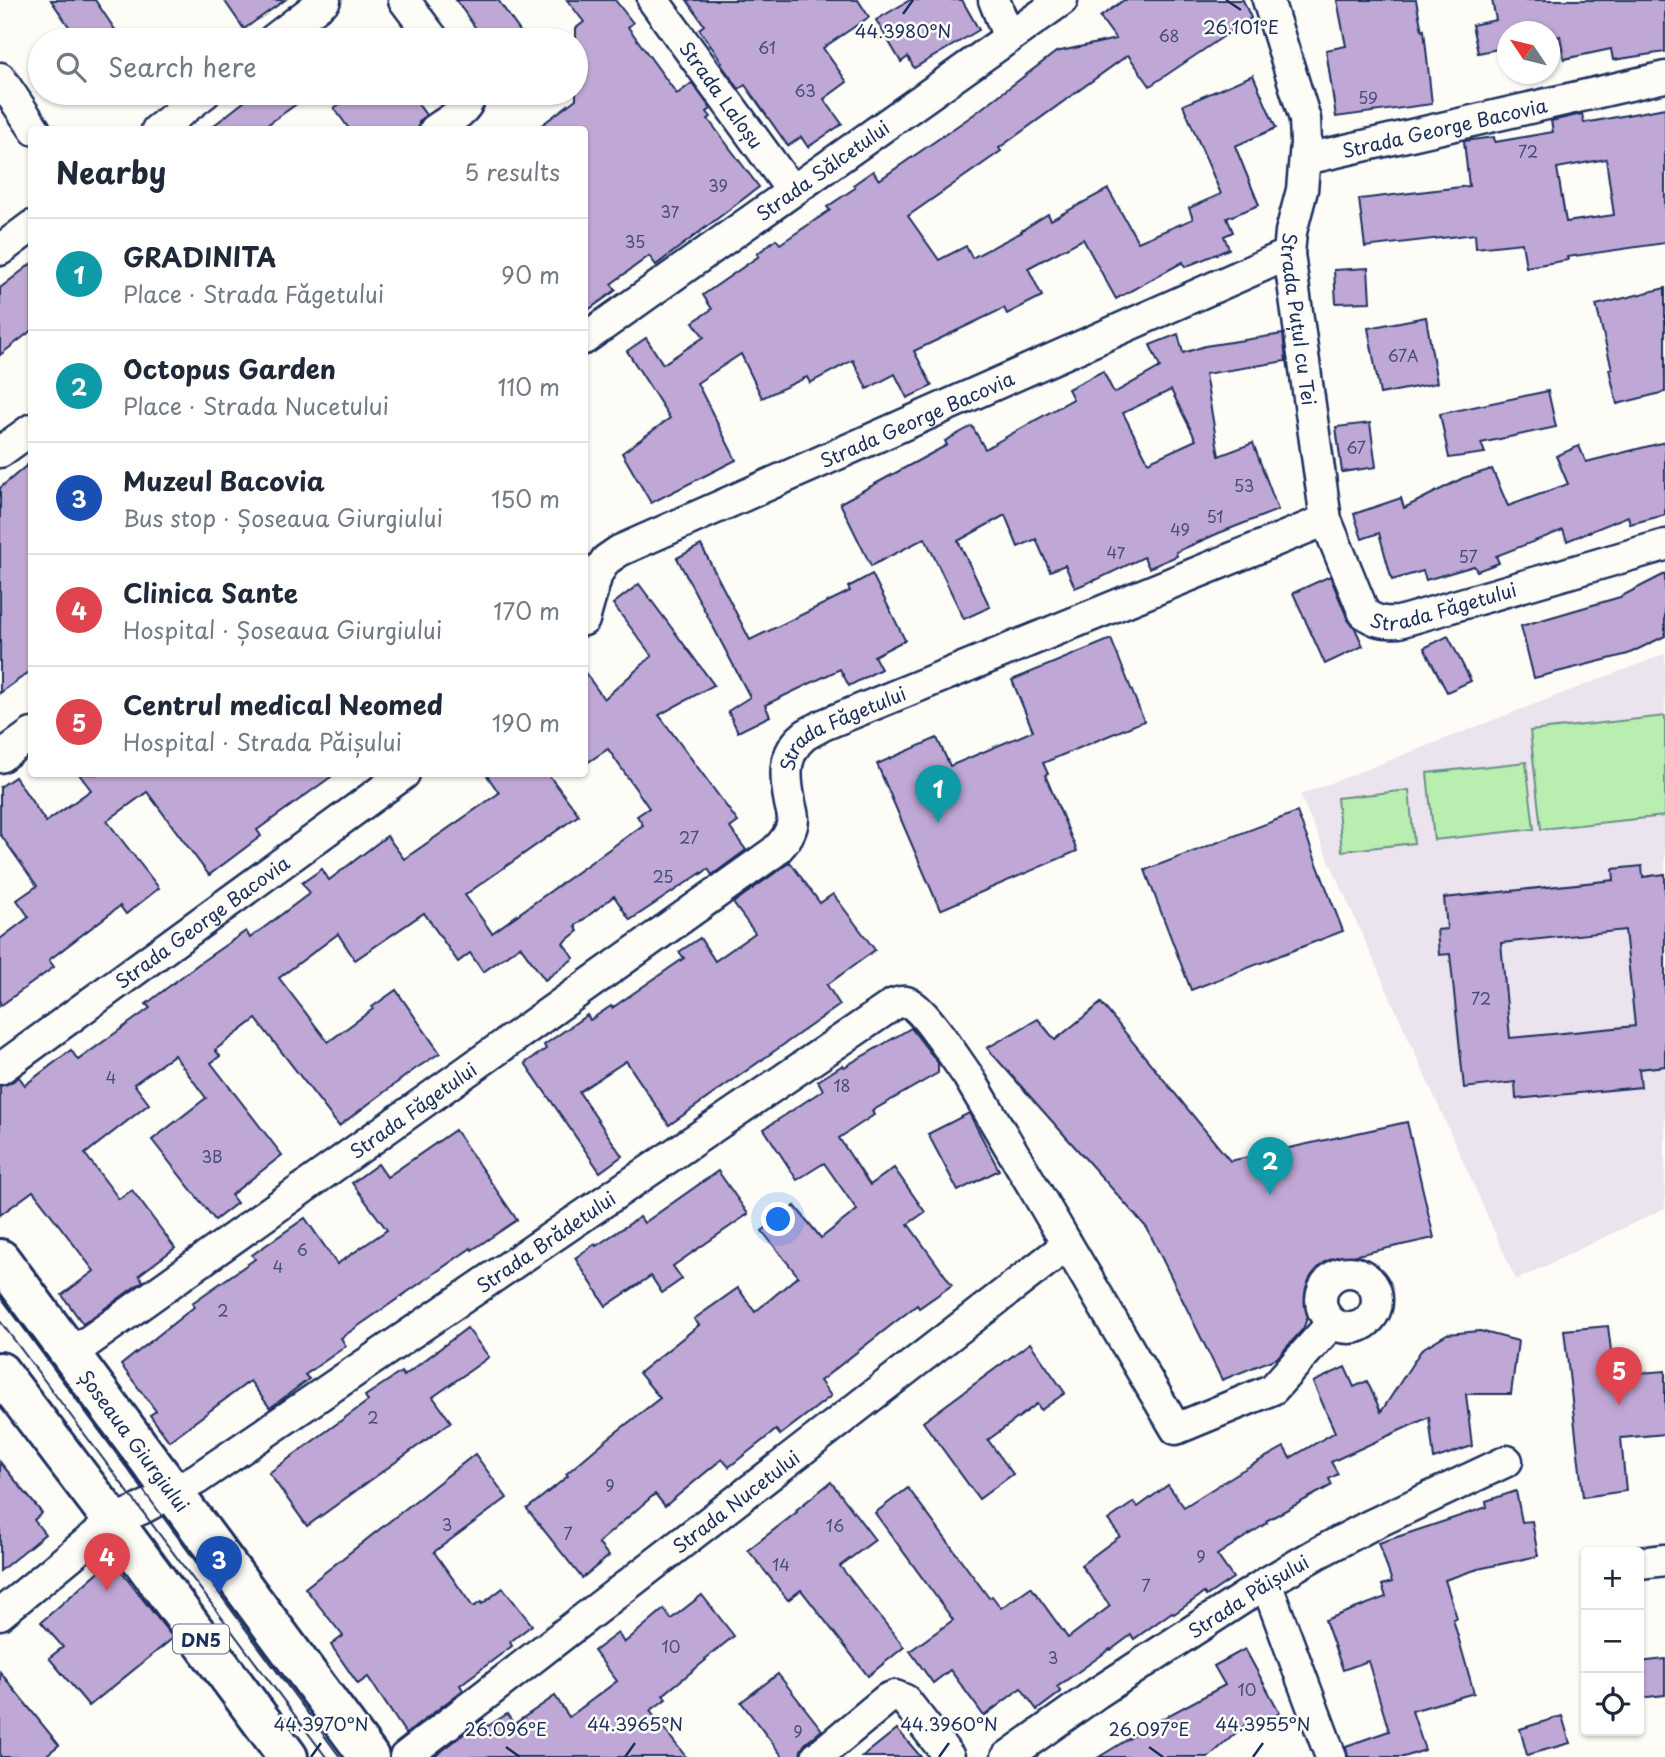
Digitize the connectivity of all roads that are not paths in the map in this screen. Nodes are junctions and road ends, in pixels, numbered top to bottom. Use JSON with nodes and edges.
{"nodes":[{"id":1,"x":325,"y":0,"type":"edge"},
{"id":2,"x":404,"y":0,"type":"edge"},
{"id":3,"x":653,"y":0,"type":"edge"},
{"id":4,"x":994,"y":0,"type":"edge"},
{"id":5,"x":1062,"y":0,"type":"edge"},
{"id":6,"x":1268,"y":0,"type":"edge"},
{"id":7,"x":289,"y":28,"type":"edge"},
{"id":8,"x":425,"y":28,"type":"edge"},
{"id":9,"x":1009,"y":38,"type":"junction"},
{"id":10,"x":1665,"y":77,"type":"edge"},
{"id":11,"x":0,"y":78,"type":"edge"},
{"id":12,"x":190,"y":105,"type":"edge"},
{"id":13,"x":468,"y":105,"type":"edge"},
{"id":14,"x":32,"y":126,"type":"edge"},
{"id":15,"x":163,"y":126,"type":"edge"},
{"id":16,"x":440,"y":126,"type":"edge"},
{"id":17,"x":1306,"y":159,"type":"junction"},
{"id":18,"x":792,"y":191,"type":"junction"},
{"id":19,"x":28,"y":229,"type":"edge"},
{"id":20,"x":0,"y":250,"type":"edge"},
{"id":21,"x":1289,"y":254,"type":"junction"},
{"id":22,"x":588,"y":336,"type":"edge"},
{"id":23,"x":28,"y":432,"type":"edge"},
{"id":24,"x":0,"y":452,"type":"edge"},
{"id":25,"x":1326,"y":520,"type":"junction"},
{"id":26,"x":1665,"y":545,"type":"edge"},
{"id":27,"x":588,"y":606,"type":"edge"},
{"id":28,"x":28,"y":737,"type":"edge"},
{"id":29,"x":0,"y":757,"type":"edge"},
{"id":30,"x":400,"y":777,"type":"edge"},
{"id":31,"x":0,"y":1069,"type":"edge"},
{"id":32,"x":1067,"y":1245,"type":"junction"},
{"id":33,"x":0,"y":1259,"type":"edge"},
{"id":34,"x":1332,"y":1323,"type":"dead end"},
{"id":35,"x":71,"y":1354,"type":"junction"},
{"id":36,"x":0,"y":1372,"type":"edge"},
{"id":37,"x":1507,"y":1461,"type":"dead end"},
{"id":38,"x":174,"y":1492,"type":"junction"},
{"id":39,"x":113,"y":1521,"type":"junction"},
{"id":40,"x":1665,"y":1560,"type":"edge"},
{"id":41,"x":1644,"y":1562,"type":"edge"},
{"id":42,"x":1266,"y":1583,"type":"junction"},
{"id":43,"x":0,"y":1614,"type":"edge"},
{"id":44,"x":288,"y":1757,"type":"edge"},
{"id":45,"x":369,"y":1757,"type":"edge"},
{"id":46,"x":405,"y":1757,"type":"edge"},
{"id":47,"x":817,"y":1757,"type":"edge"},
{"id":48,"x":949,"y":1757,"type":"edge"},
{"id":49,"x":1007,"y":1757,"type":"edge"},
{"id":50,"x":1331,"y":1757,"type":"edge"}],
"edges":[{"from":1,"to":7,"type":"street"},
{"from":2,"to":8,"type":"street"},
{"from":3,"to":18,"type":"street","name":"Strada Laloșu"},
{"from":4,"to":9,"type":"street"},
{"from":5,"to":9,"type":"street","name":"Strada Sălcetului"},
{"from":6,"to":17,"type":"street","name":"Strada Puțul cu Tei"},
{"from":9,"to":18,"type":"street","name":"Strada Sălcetului"},
{"from":10,"to":17,"type":"street","name":"Strada George Bacovia"},
{"from":11,"to":14,"type":"street"},
{"from":12,"to":15,"type":"street"},
{"from":13,"to":16,"type":"street"},
{"from":17,"to":21,"type":"street","name":"Strada Puțul cu Tei"},
{"from":18,"to":22,"type":"street","name":"Strada Sălcetului"},
{"from":19,"to":20,"type":"street"},
{"from":21,"to":25,"type":"street","name":"Strada Puțul cu Tei"},
{"from":21,"to":27,"type":"street","name":"Strada George Bacovia"},
{"from":23,"to":24,"type":"street"},
{"from":25,"to":26,"type":"street","name":"Strada Făgetului"},
{"from":25,"to":35,"type":"street","name":"Strada Făgetului"},
{"from":28,"to":29,"type":"street"},
{"from":30,"to":31,"type":"street","name":"Strada George Bacovia"},
{"from":32,"to":34,"type":"street"},
{"from":32,"to":38,"type":"street","name":"Strada Brădetului"},
{"from":32,"to":46,"type":"street","name":"Strada Nucetului"},
{"from":33,"to":35,"type":"main road","name":"Șoseaua Giurgiului"},
{"from":35,"to":38,"type":"main road","name":"Șoseaua Giurgiului"},
{"from":36,"to":39,"type":"main road","number":"DN5"},
{"from":37,"to":42,"type":"street","name":"Strada Păișului"},
{"from":38,"to":39,"type":"street","name":"Strada Brădetului"},
{"from":38,"to":45,"type":"main road","name":"Șoseaua Giurgiului"},
{"from":39,"to":43,"type":"street","name":"Strada Brădetului"},
{"from":39,"to":44,"type":"main road","number":"DN5"},
{"from":40,"to":41,"type":"street"},
{"from":42,"to":49,"type":"street","name":"Strada Păișului"},
{"from":42,"to":50,"type":"street"},
{"from":47,"to":48,"type":"street"}]}
